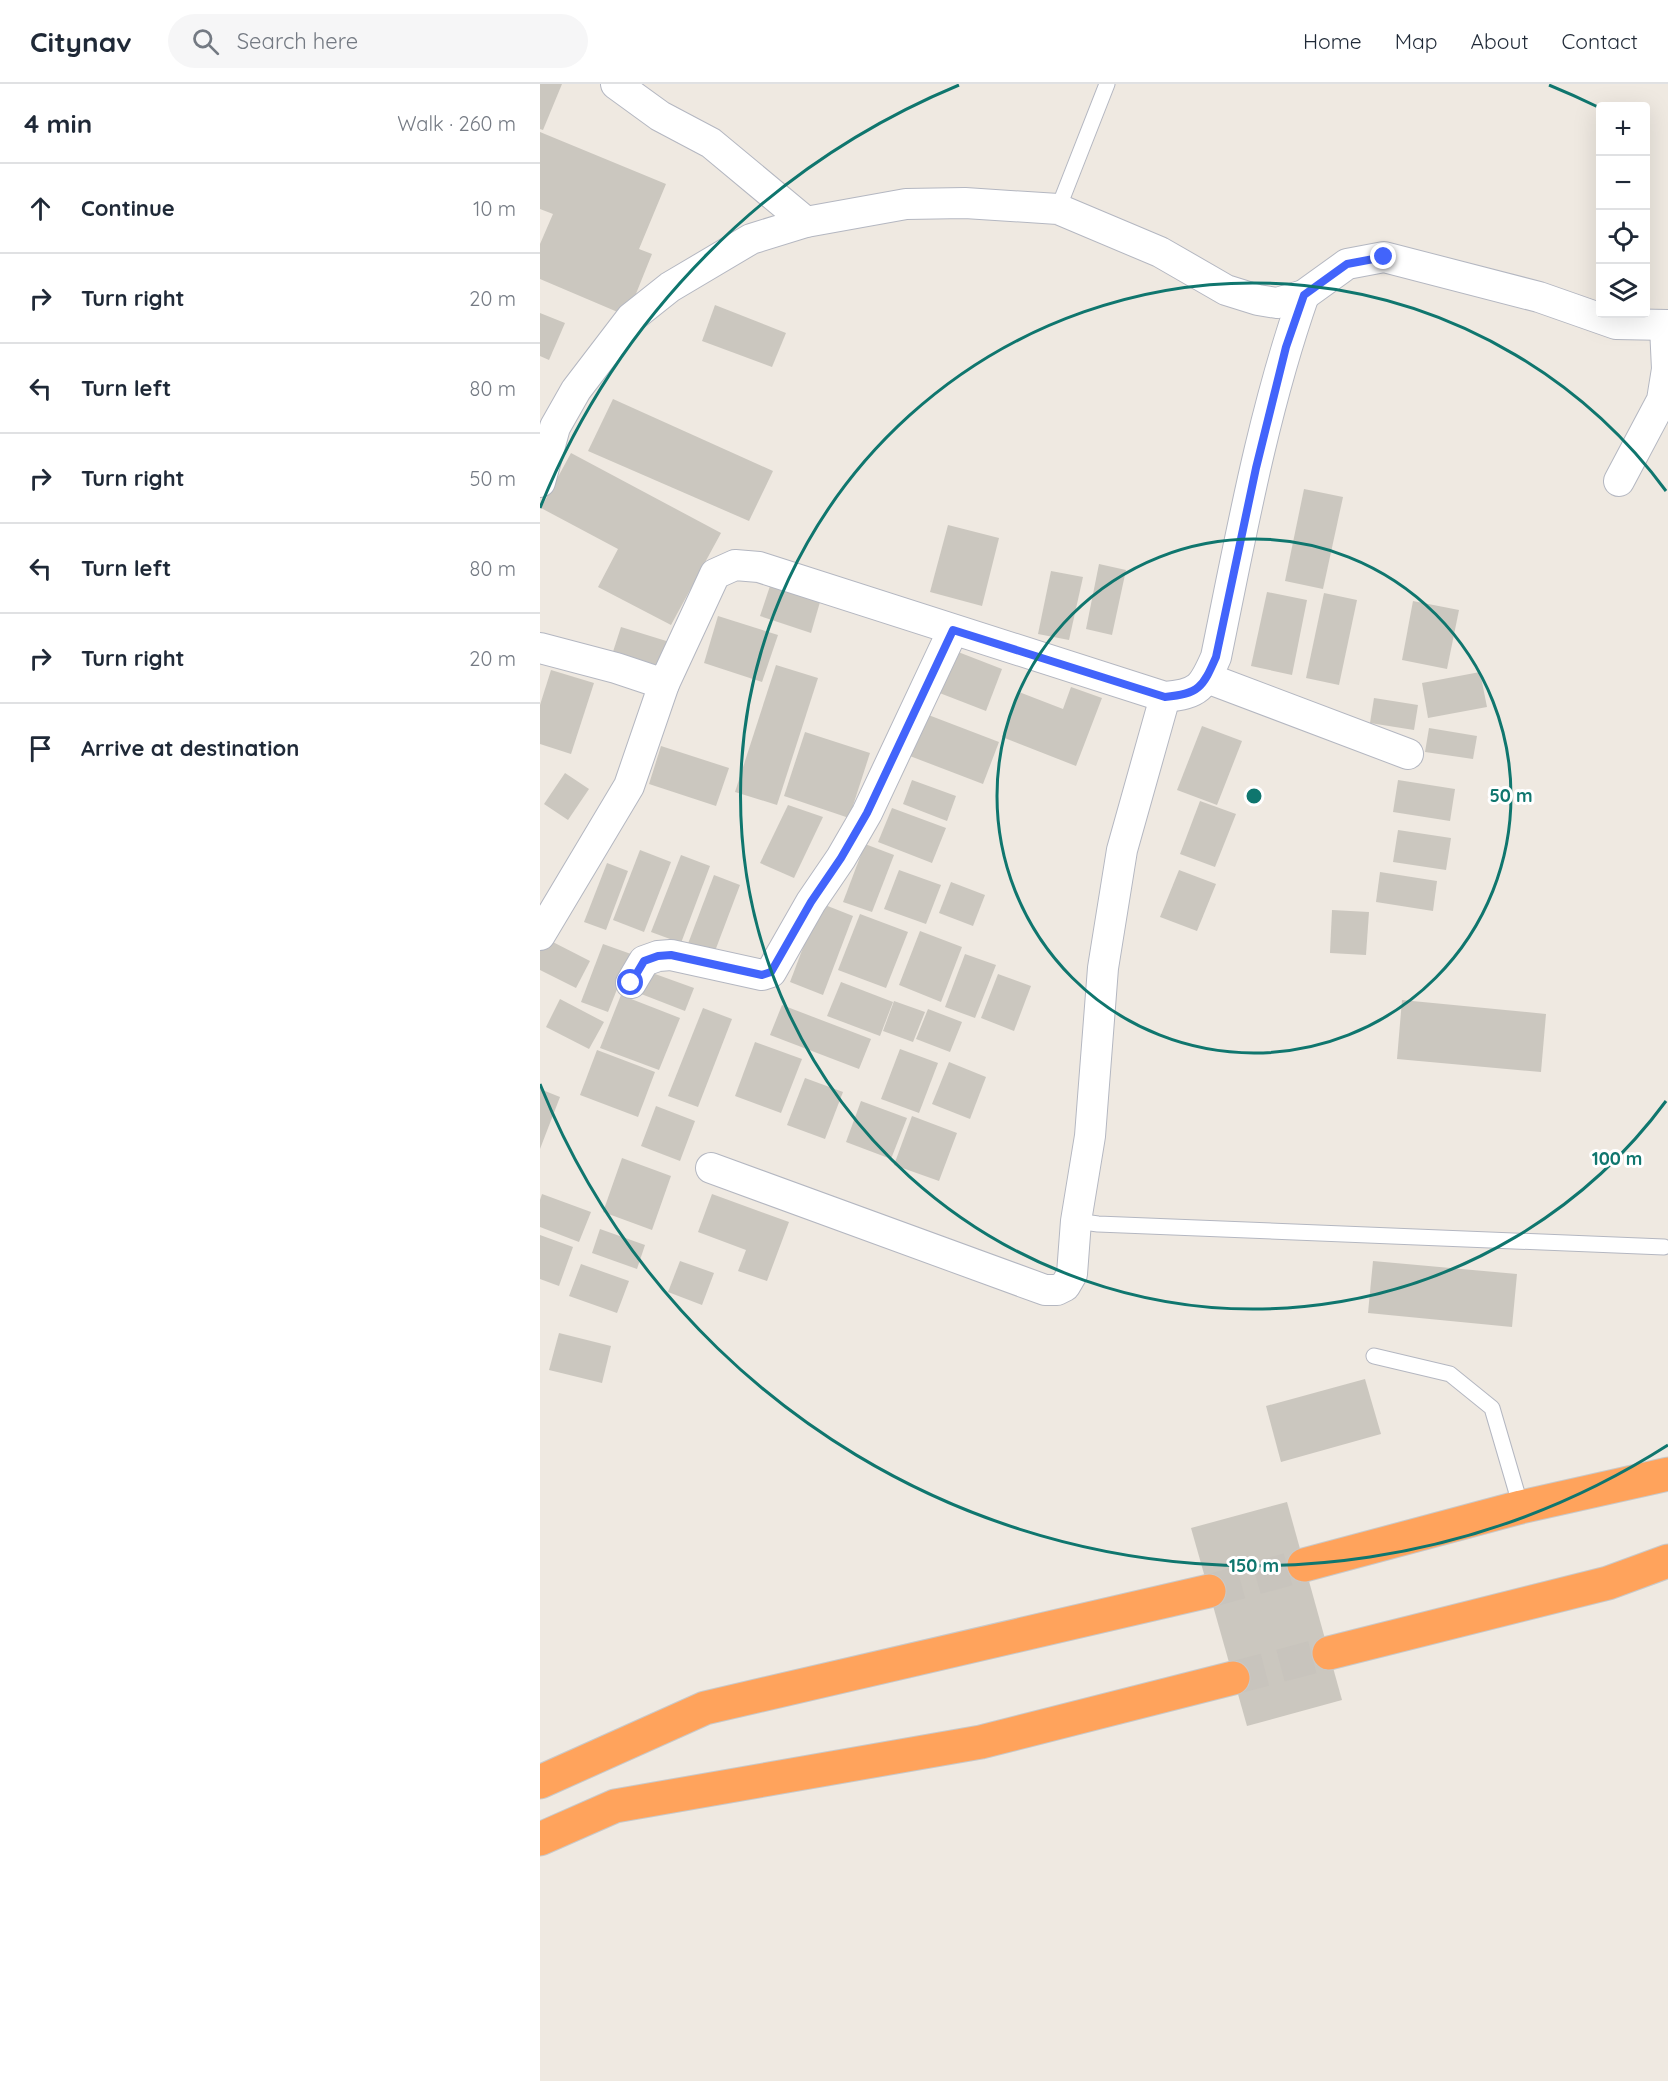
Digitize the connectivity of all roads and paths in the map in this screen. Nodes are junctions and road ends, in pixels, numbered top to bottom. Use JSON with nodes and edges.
{"nodes":[{"id":1,"x":616,"y":84,"type":"edge"},
{"id":2,"x":1107,"y":84,"type":"edge"},
{"id":3,"x":1058,"y":209,"type":"junction"},
{"id":4,"x":806,"y":222,"type":"junction"},
{"id":5,"x":1304,"y":295,"type":"junction"},
{"id":6,"x":1667,"y":326,"type":"edge"},
{"id":7,"x":548,"y":425,"type":"edge"},
{"id":8,"x":1619,"y":481,"type":"dead end"},
{"id":9,"x":540,"y":482,"type":"edge"},
{"id":10,"x":953,"y":630,"type":"junction"},
{"id":11,"x":540,"y":648,"type":"edge"},
{"id":12,"x":1207,"y":678,"type":"junction"},
{"id":13,"x":664,"y":684,"type":"junction"},
{"id":14,"x":1165,"y":697,"type":"junction"},
{"id":15,"x":1408,"y":754,"type":"dead end"},
{"id":16,"x":540,"y":935,"type":"edge"},
{"id":17,"x":631,"y":983,"type":"dead end"},
{"id":18,"x":711,"y":1168,"type":"dead end"},
{"id":19,"x":1076,"y":1221,"type":"junction"},
{"id":20,"x":1664,"y":1247,"type":"dead end"},
{"id":21,"x":1374,"y":1356,"type":"dead end"},
{"id":22,"x":1668,"y":1474,"type":"edge"},
{"id":23,"x":1521,"y":1507,"type":"junction"},
{"id":24,"x":1668,"y":1561,"type":"edge"},
{"id":25,"x":1304,"y":1564,"type":"tunnel mouth"},
{"id":26,"x":1209,"y":1591,"type":"tunnel mouth"},
{"id":27,"x":1329,"y":1653,"type":"tunnel mouth"},
{"id":28,"x":1233,"y":1678,"type":"tunnel mouth"},
{"id":29,"x":540,"y":1782,"type":"edge"},
{"id":30,"x":540,"y":1839,"type":"edge"}],
"edges":[{"from":1,"to":4,"type":"street"},
{"from":2,"to":3,"type":"lane"},
{"from":3,"to":4,"type":"street"},
{"from":3,"to":5,"type":"street"},
{"from":4,"to":7,"type":"street"},
{"from":5,"to":6,"type":"street"},
{"from":5,"to":12,"type":"street"},
{"from":6,"to":8,"type":"street"},
{"from":7,"to":9,"type":"street"},
{"from":10,"to":13,"type":"street"},
{"from":10,"to":14,"type":"street"},
{"from":10,"to":17,"type":"street"},
{"from":11,"to":13,"type":"street"},
{"from":12,"to":14,"type":"street"},
{"from":12,"to":15,"type":"street"},
{"from":13,"to":16,"type":"street"},
{"from":14,"to":19,"type":"street"},
{"from":18,"to":19,"type":"street"},
{"from":19,"to":20,"type":"lane"},
{"from":21,"to":23,"type":"lane"},
{"from":22,"to":23,"type":"highway"},
{"from":23,"to":25,"type":"highway"},
{"from":24,"to":27,"type":"highway"},
{"from":26,"to":29,"type":"highway"},
{"from":28,"to":30,"type":"highway"}]}
